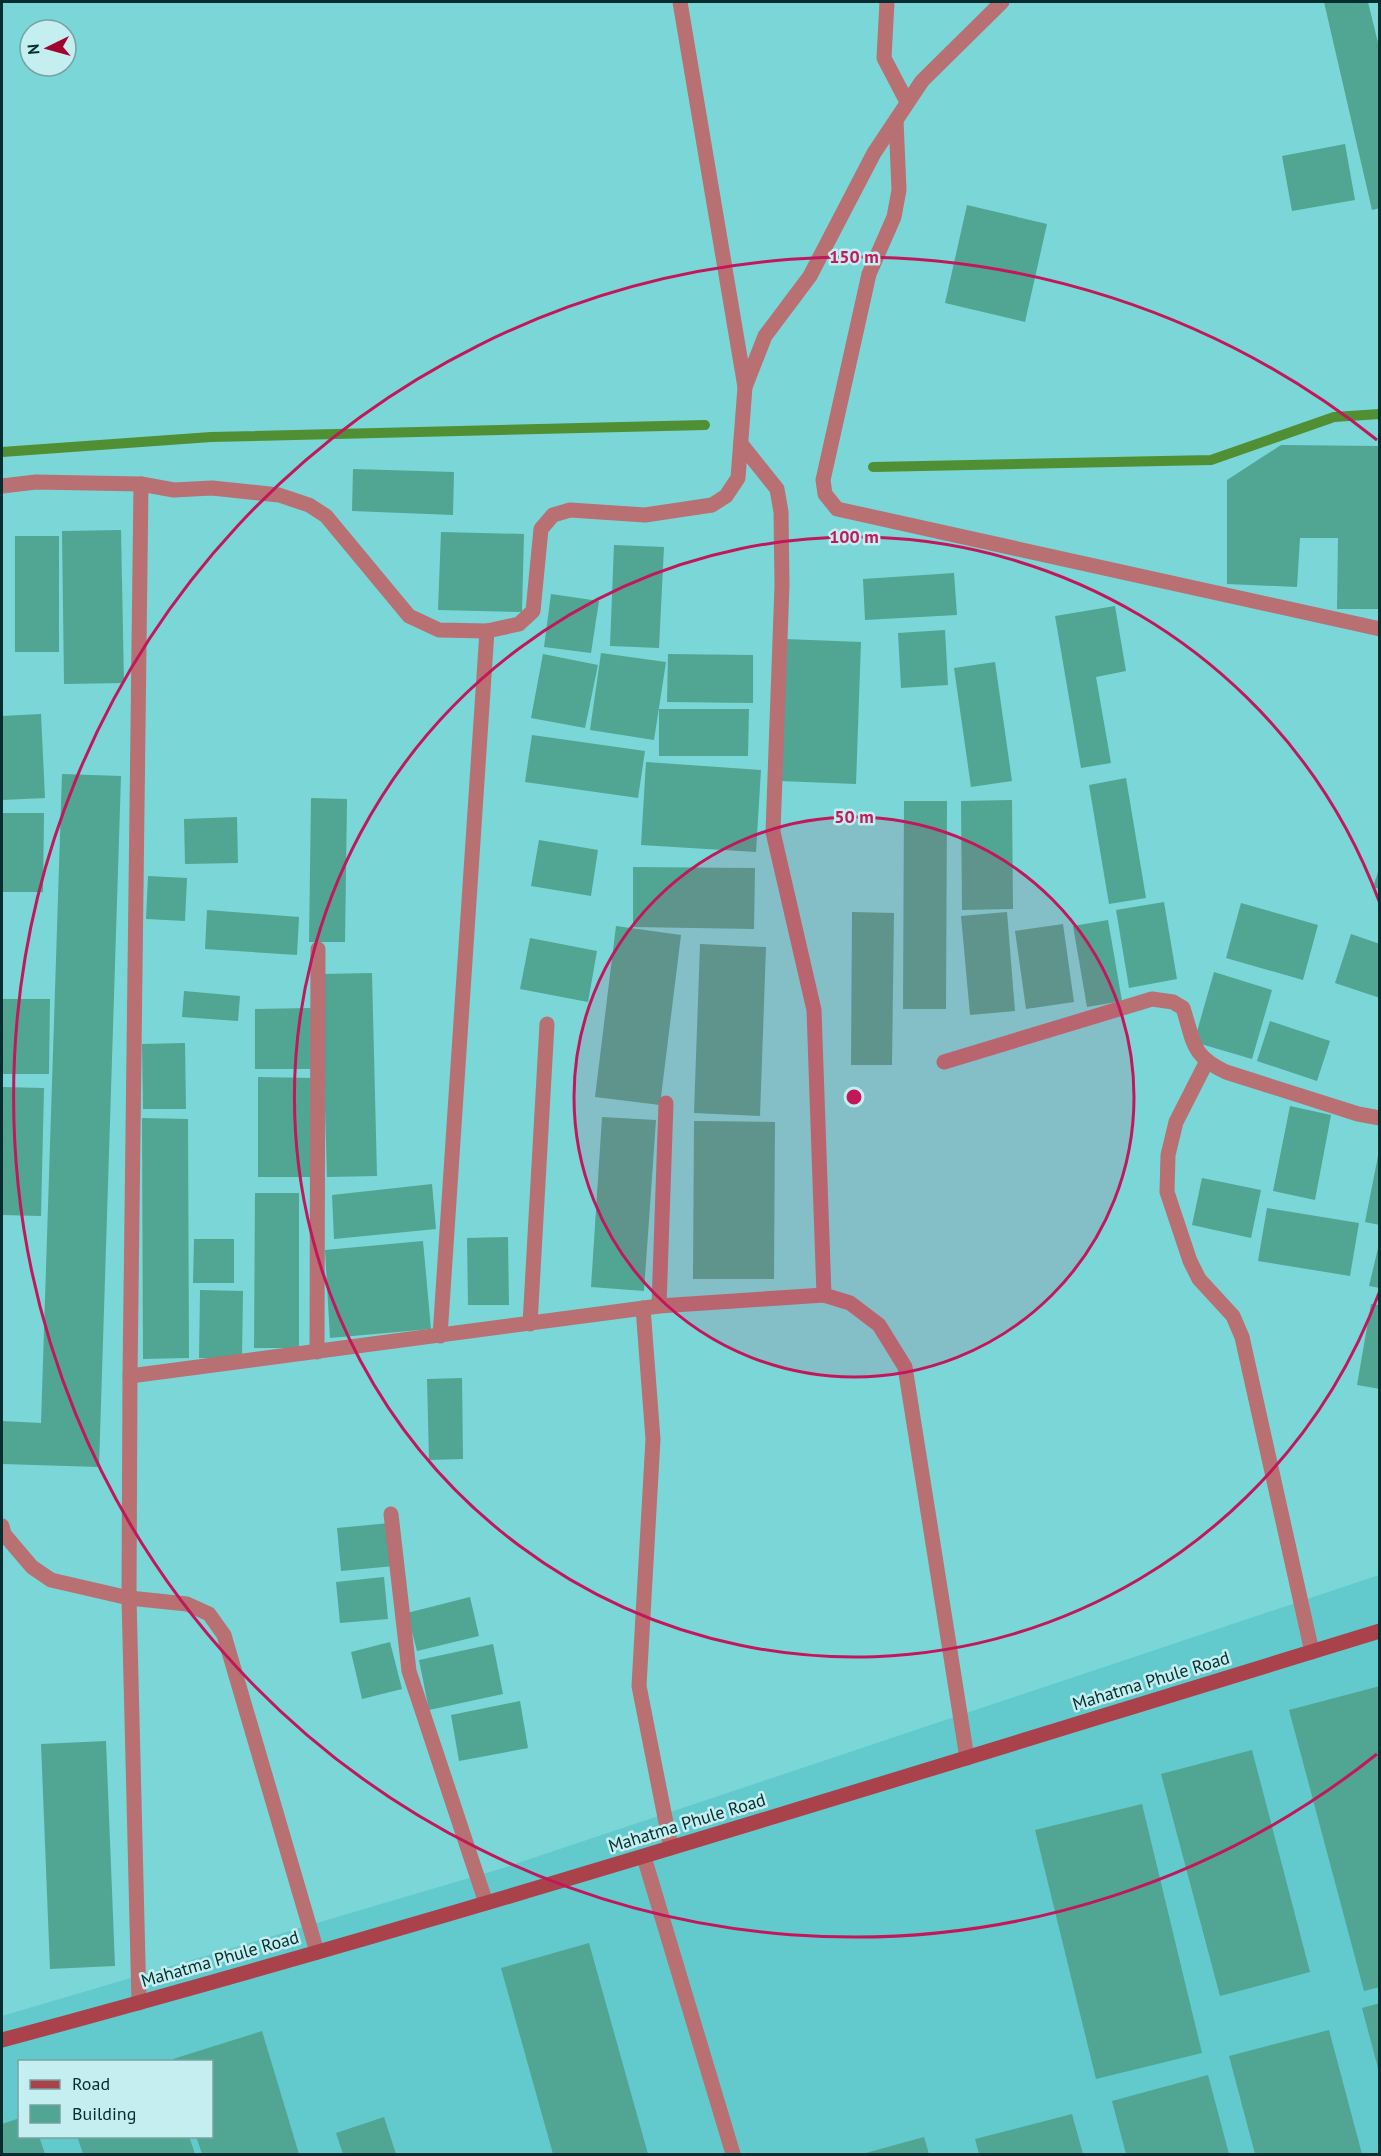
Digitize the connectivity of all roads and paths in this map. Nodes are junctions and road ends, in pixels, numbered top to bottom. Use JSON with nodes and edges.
{"nodes":[{"id":1,"x":680,"y":2,"type":"edge"},
{"id":2,"x":887,"y":2,"type":"edge"},
{"id":3,"x":1002,"y":2,"type":"edge"},
{"id":4,"x":907,"y":102,"type":"junction"},
{"id":5,"x":896,"y":120,"type":"junction"},
{"id":6,"x":746,"y":387,"type":"junction"},
{"id":7,"x":741,"y":444,"type":"junction"},
{"id":8,"x":141,"y":484,"type":"junction"},
{"id":9,"x":2,"y":486,"type":"edge"},
{"id":10,"x":1380,"y":629,"type":"edge"},
{"id":11,"x":487,"y":631,"type":"junction"},
{"id":12,"x":318,"y":949,"type":"dead end"},
{"id":13,"x":547,"y":1024,"type":"dead end"},
{"id":14,"x":944,"y":1062,"type":"dead end"},
{"id":15,"x":1206,"y":1063,"type":"junction"},
{"id":16,"x":666,"y":1104,"type":"dead end"},
{"id":17,"x":1380,"y":1118,"type":"edge"},
{"id":18,"x":824,"y":1295,"type":"junction"},
{"id":19,"x":659,"y":1306,"type":"junction"},
{"id":20,"x":643,"y":1308,"type":"junction"},
{"id":21,"x":530,"y":1324,"type":"junction"},
{"id":22,"x":440,"y":1336,"type":"junction"},
{"id":23,"x":317,"y":1352,"type":"junction"},
{"id":24,"x":130,"y":1377,"type":"junction"},
{"id":25,"x":391,"y":1514,"type":"dead end"},
{"id":26,"x":2,"y":1526,"type":"edge"},
{"id":27,"x":129,"y":1598,"type":"junction"},
{"id":28,"x":1380,"y":1631,"type":"edge"},
{"id":29,"x":1312,"y":1652,"type":"junction"},
{"id":30,"x":968,"y":1758,"type":"junction"},
{"id":31,"x":671,"y":1848,"type":"junction"},
{"id":32,"x":644,"y":1857,"type":"junction"},
{"id":33,"x":486,"y":1903,"type":"junction"},
{"id":34,"x":316,"y":1952,"type":"junction"},
{"id":35,"x":139,"y":2003,"type":"junction"},
{"id":36,"x":2,"y":2040,"type":"edge"},
{"id":37,"x":733,"y":2154,"type":"edge"}],
"edges":[{"from":1,"to":6,"type":"street"},
{"from":2,"to":4,"type":"street"},
{"from":3,"to":4,"type":"street"},
{"from":4,"to":5,"type":"street"},
{"from":5,"to":6,"type":"street"},
{"from":5,"to":10,"type":"street"},
{"from":6,"to":7,"type":"street"},
{"from":7,"to":11,"type":"street"},
{"from":7,"to":18,"type":"street"},
{"from":8,"to":9,"type":"street"},
{"from":8,"to":11,"type":"street"},
{"from":8,"to":24,"type":"street"},
{"from":11,"to":22,"type":"street"},
{"from":12,"to":23,"type":"street"},
{"from":13,"to":21,"type":"street"},
{"from":14,"to":15,"type":"street"},
{"from":15,"to":17,"type":"street"},
{"from":15,"to":29,"type":"street"},
{"from":16,"to":19,"type":"street"},
{"from":18,"to":19,"type":"street"},
{"from":18,"to":30,"type":"street"},
{"from":19,"to":20,"type":"street"},
{"from":20,"to":21,"type":"street"},
{"from":20,"to":31,"type":"street"},
{"from":21,"to":22,"type":"street"},
{"from":22,"to":23,"type":"street"},
{"from":23,"to":24,"type":"street"},
{"from":24,"to":27,"type":"street"},
{"from":25,"to":33,"type":"street"},
{"from":26,"to":27,"type":"street"},
{"from":27,"to":34,"type":"street"},
{"from":27,"to":35,"type":"street"},
{"from":28,"to":29,"type":"street","name":"Mahatma Phule Road"},
{"from":29,"to":30,"type":"street","name":"Mahatma Phule Road"},
{"from":30,"to":31,"type":"street","name":"Mahatma Phule Road"},
{"from":31,"to":32,"type":"street","name":"Mahatma Phule Road"},
{"from":32,"to":33,"type":"street","name":"Mahatma Phule Road"},
{"from":32,"to":37,"type":"street"},
{"from":33,"to":34,"type":"street","name":"Mahatma Phule Road"},
{"from":34,"to":35,"type":"street","name":"Mahatma Phule Road"},
{"from":35,"to":36,"type":"street","name":"Mahatma Phule Road"}]}
